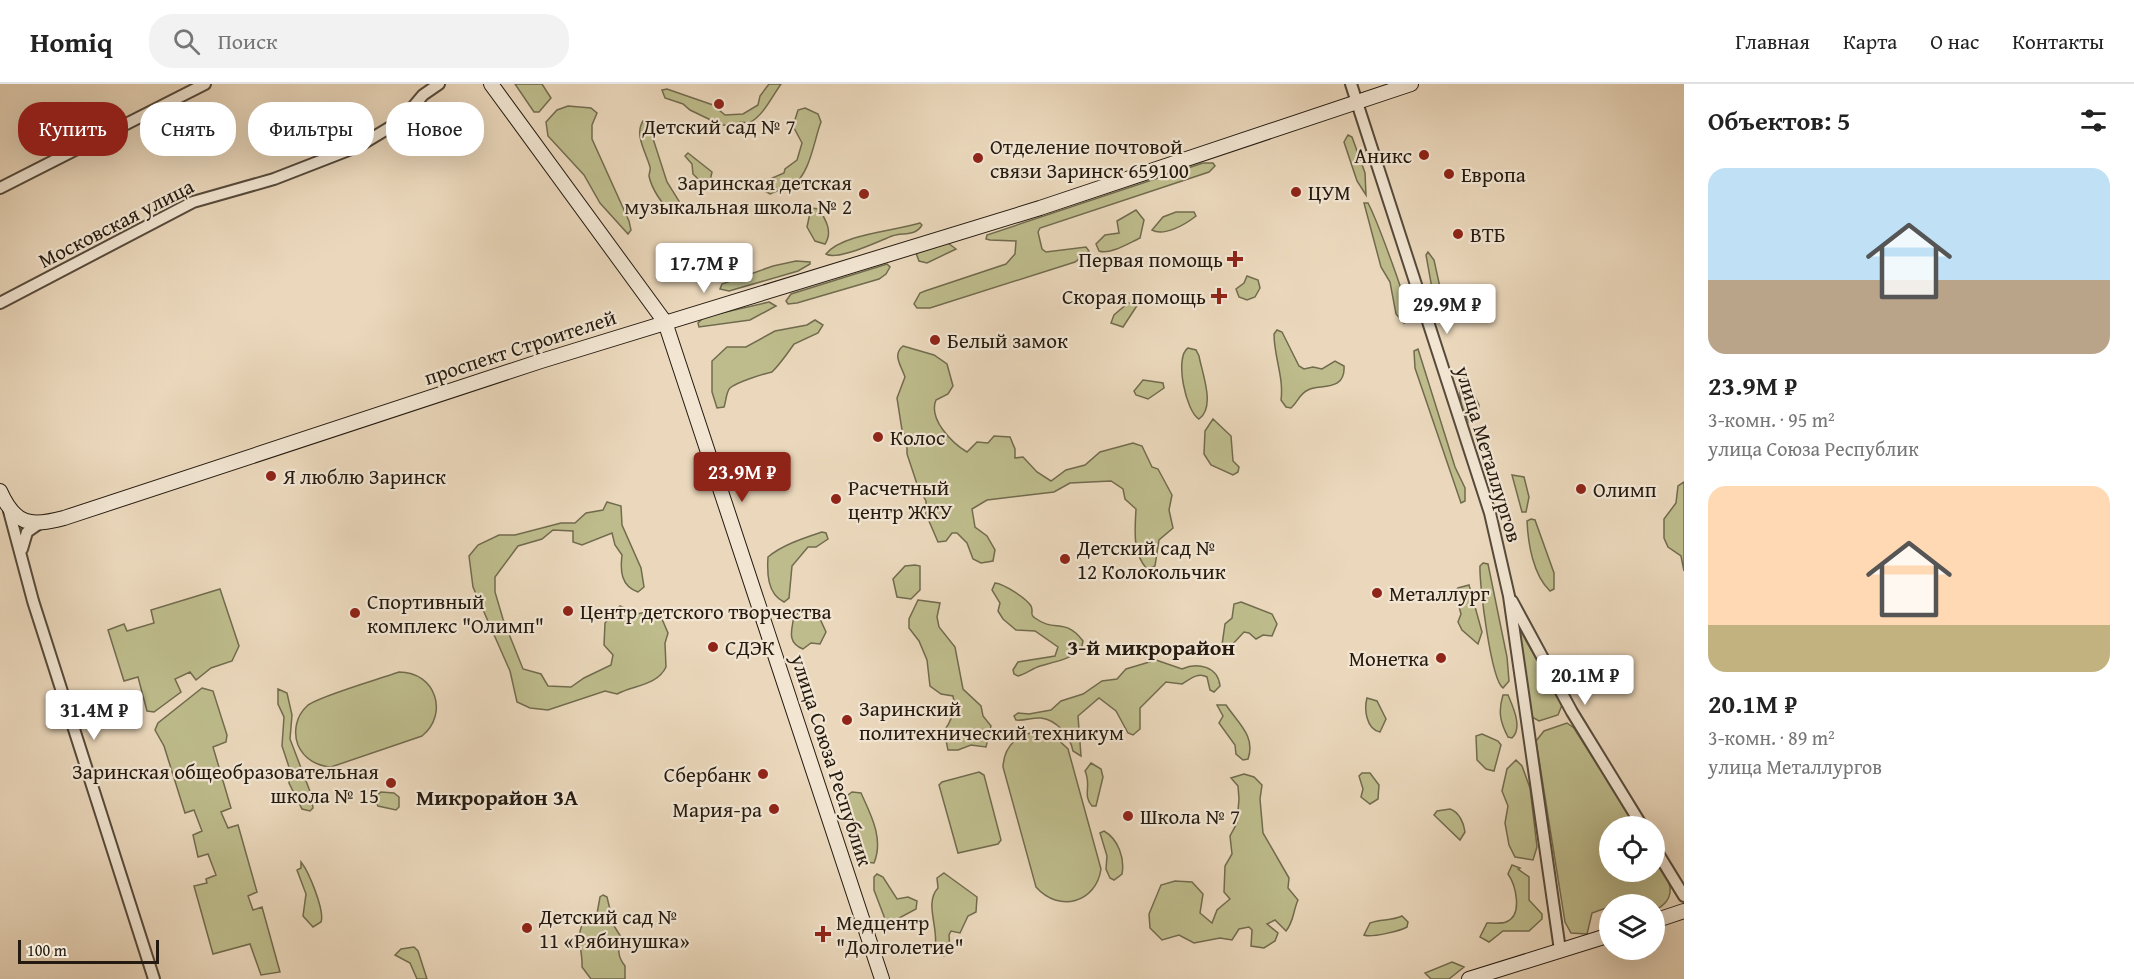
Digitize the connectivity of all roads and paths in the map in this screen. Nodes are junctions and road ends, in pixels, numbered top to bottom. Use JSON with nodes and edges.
{"nodes":[{"id":1,"x":205,"y":84,"type":"edge"},
{"id":2,"x":439,"y":84,"type":"edge"},
{"id":3,"x":490,"y":84,"type":"edge"},
{"id":4,"x":1351,"y":84,"type":"edge"},
{"id":5,"x":1411,"y":84,"type":"edge"},
{"id":6,"x":1357,"y":102,"type":"junction"},
{"id":7,"x":0,"y":188,"type":"edge"},
{"id":8,"x":0,"y":303,"type":"edge"},
{"id":9,"x":665,"y":322,"type":"junction"},
{"id":10,"x":0,"y":491,"type":"edge"},
{"id":11,"x":9,"y":511,"type":"junction"},
{"id":12,"x":40,"y":523,"type":"junction"},
{"id":13,"x":23,"y":561,"type":"junction"},
{"id":14,"x":1509,"y":596,"type":"junction"},
{"id":15,"x":1636,"y":816,"type":"edge"},
{"id":16,"x":1665,"y":865,"type":"edge"},
{"id":17,"x":1684,"y":896,"type":"edge"},
{"id":18,"x":1684,"y":911,"type":"edge"},
{"id":19,"x":1665,"y":917,"type":"edge"},
{"id":20,"x":1599,"y":938,"type":"edge"},
{"id":21,"x":1560,"y":950,"type":"junction"},
{"id":22,"x":154,"y":979,"type":"edge"},
{"id":23,"x":882,"y":979,"type":"edge"},
{"id":24,"x":1469,"y":979,"type":"edge"}],
"edges":[{"from":1,"to":7,"type":"street"},
{"from":2,"to":8,"type":"street","name":"Московская улица"},
{"from":3,"to":9,"type":"street","name":"улица Союза Республик"},
{"from":4,"to":6,"type":"street","name":"улица Металлургов"},
{"from":5,"to":6,"type":"street","name":"проспект Строителей"},
{"from":6,"to":9,"type":"street","name":"проспект Строителей"},
{"from":6,"to":14,"type":"street","name":"улица Металлургов"},
{"from":9,"to":12,"type":"street","name":"проспект Строителей"},
{"from":9,"to":23,"type":"street","name":"улица Союза Республик"},
{"from":10,"to":11,"type":"street"},
{"from":11,"to":12,"type":"street"},
{"from":11,"to":13,"type":"street"},
{"from":12,"to":13,"type":"street"},
{"from":13,"to":22,"type":"street"},
{"from":14,"to":15,"type":"street","name":"улица Металлургов"},
{"from":14,"to":21,"type":"street","name":"улица Металлургов"},
{"from":16,"to":17,"type":"street"},
{"from":18,"to":19,"type":"street"},
{"from":20,"to":21,"type":"street"},
{"from":21,"to":24,"type":"street"}]}
